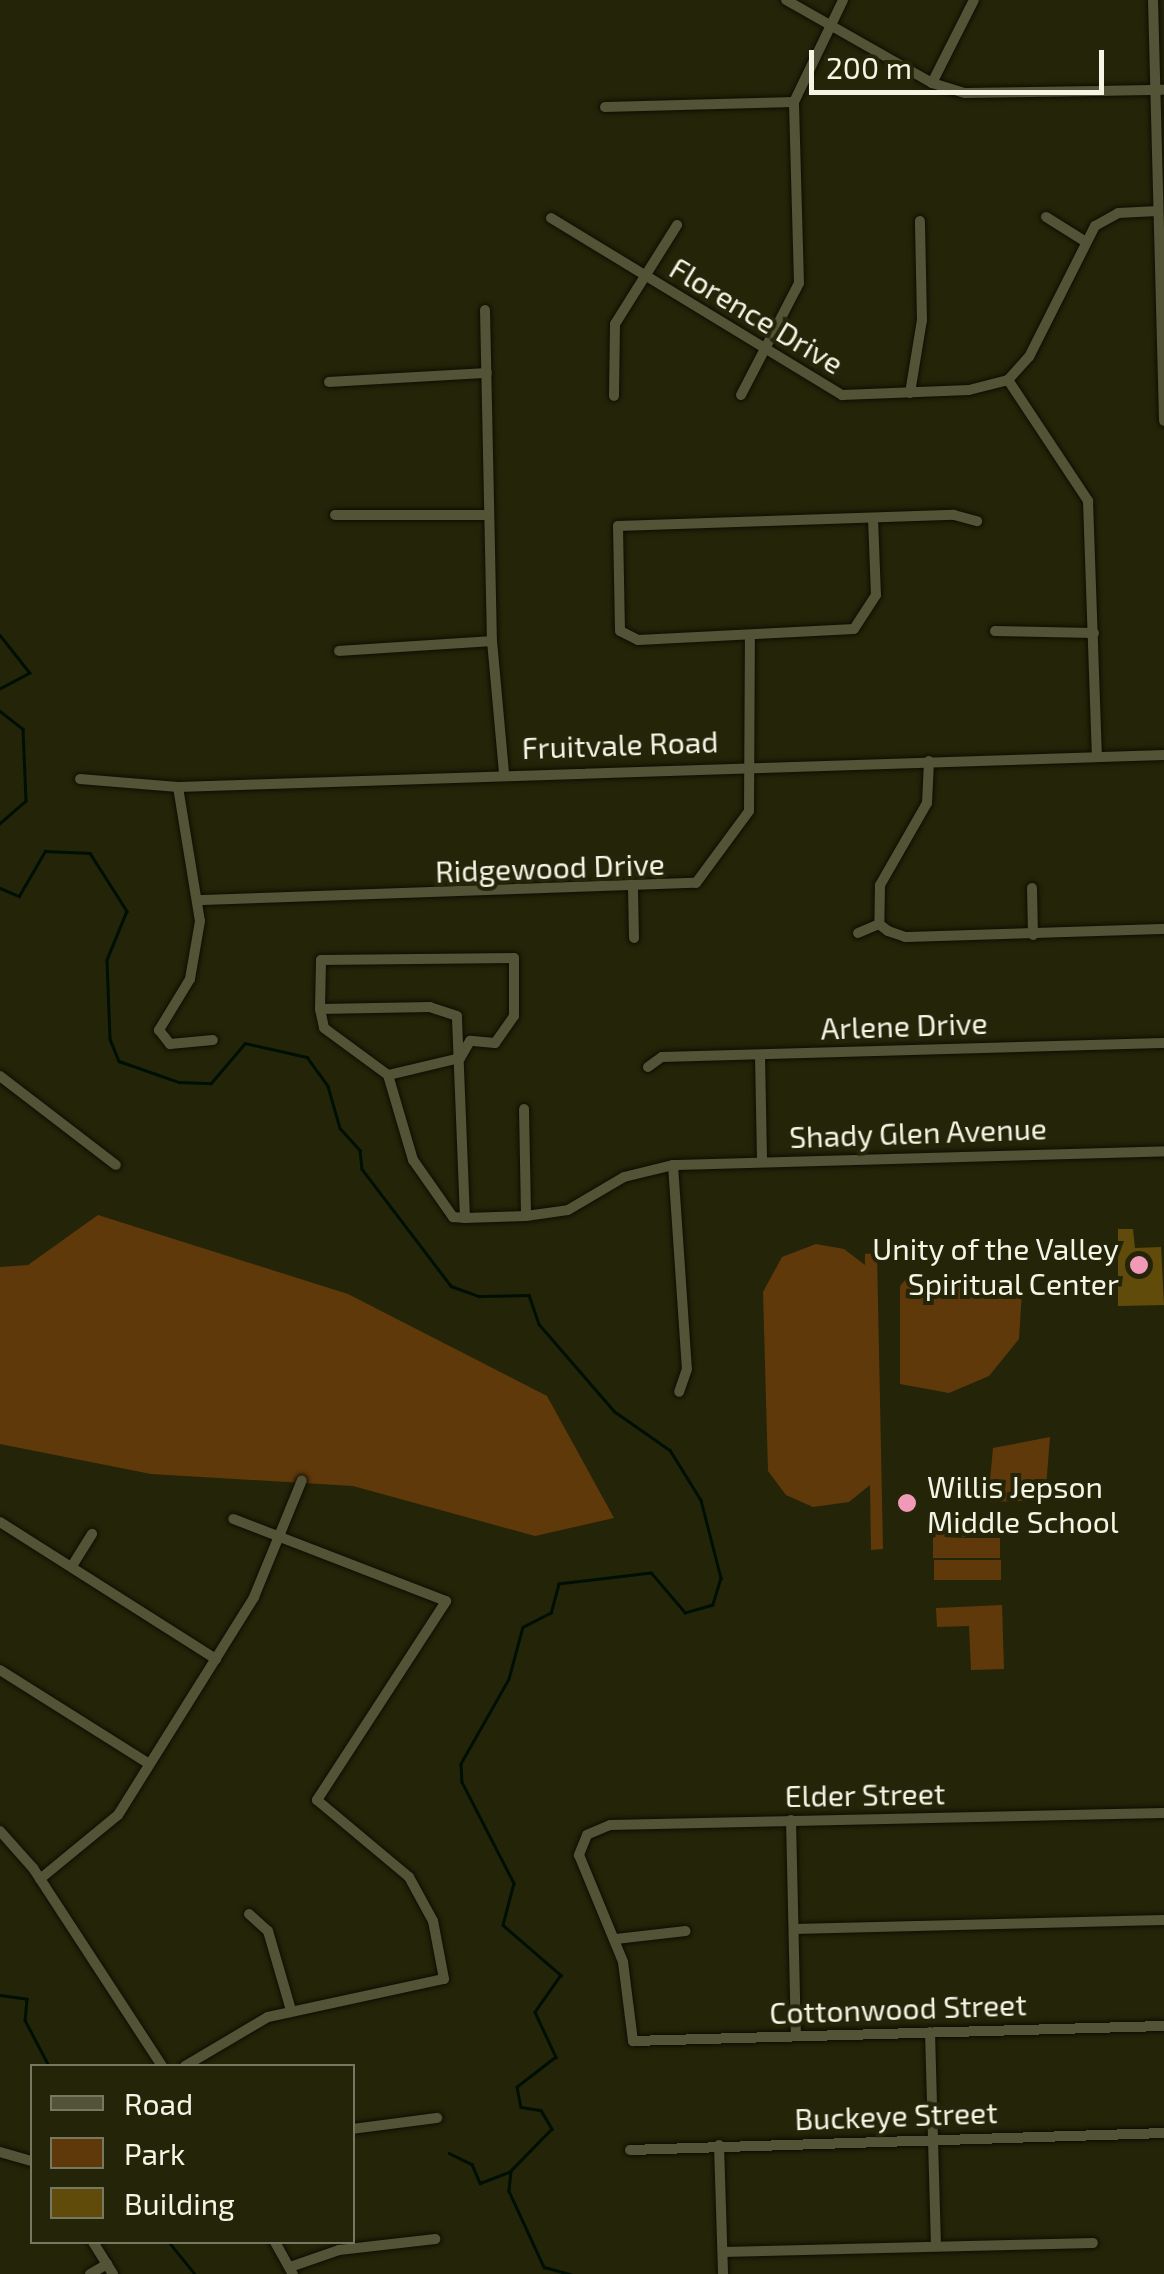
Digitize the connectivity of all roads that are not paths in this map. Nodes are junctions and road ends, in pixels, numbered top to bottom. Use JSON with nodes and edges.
{"nodes":[{"id":1,"x":786,"y":0,"type":"edge"},
{"id":2,"x":843,"y":0,"type":"edge"},
{"id":3,"x":974,"y":0,"type":"edge"},
{"id":4,"x":1154,"y":0,"type":"edge"},
{"id":5,"x":830,"y":24,"type":"junction"},
{"id":6,"x":932,"y":83,"type":"junction"},
{"id":7,"x":1160,"y":90,"type":"edge"},
{"id":8,"x":794,"y":102,"type":"junction"},
{"id":9,"x":605,"y":107,"type":"dead end"},
{"id":10,"x":1158,"y":211,"type":"junction"},
{"id":11,"x":1046,"y":217,"type":"dead end"},
{"id":12,"x":550,"y":218,"type":"dead end"},
{"id":13,"x":920,"y":220,"type":"dead end"},
{"id":14,"x":677,"y":226,"type":"dead end"},
{"id":15,"x":1083,"y":240,"type":"junction"},
{"id":16,"x":642,"y":276,"type":"junction"},
{"id":17,"x":1162,"y":287,"type":"edge"},
{"id":18,"x":485,"y":310,"type":"dead end"},
{"id":19,"x":766,"y":354,"type":"junction"},
{"id":20,"x":487,"y":373,"type":"junction"},
{"id":21,"x":1008,"y":380,"type":"junction"},
{"id":22,"x":329,"y":382,"type":"dead end"},
{"id":23,"x":910,"y":392,"type":"junction"},
{"id":24,"x":741,"y":395,"type":"dead end"},
{"id":25,"x":614,"y":396,"type":"dead end"},
{"id":26,"x":1164,"y":408,"type":"edge"},
{"id":27,"x":1164,"y":421,"type":"edge"},
{"id":28,"x":335,"y":515,"type":"dead end"},
{"id":29,"x":490,"y":515,"type":"junction"},
{"id":30,"x":873,"y":518,"type":"junction"},
{"id":31,"x":977,"y":521,"type":"dead end"},
{"id":32,"x":995,"y":631,"type":"dead end"},
{"id":33,"x":1094,"y":633,"type":"junction"},
{"id":34,"x":750,"y":638,"type":"junction"},
{"id":35,"x":492,"y":641,"type":"junction"},
{"id":36,"x":338,"y":651,"type":"dead end"},
{"id":37,"x":1164,"y":755,"type":"edge"},
{"id":38,"x":1097,"y":757,"type":"junction"},
{"id":39,"x":929,"y":761,"type":"junction"},
{"id":40,"x":753,"y":764,"type":"junction"},
{"id":41,"x":504,"y":772,"type":"junction"},
{"id":42,"x":80,"y":779,"type":"dead end"},
{"id":43,"x":178,"y":787,"type":"junction"},
{"id":44,"x":1032,"y":888,"type":"dead end"},
{"id":45,"x":633,"y":890,"type":"junction"},
{"id":46,"x":201,"y":900,"type":"junction"},
{"id":47,"x":879,"y":924,"type":"junction"},
{"id":48,"x":1164,"y":929,"type":"edge"},
{"id":49,"x":858,"y":933,"type":"dead end"},
{"id":50,"x":1033,"y":935,"type":"junction"},
{"id":51,"x":634,"y":938,"type":"dead end"},
{"id":52,"x":320,"y":1008,"type":"junction"},
{"id":53,"x":214,"y":1040,"type":"dead end"},
{"id":54,"x":1164,"y":1043,"type":"edge"},
{"id":55,"x":760,"y":1054,"type":"junction"},
{"id":56,"x":460,"y":1058,"type":"junction"},
{"id":57,"x":648,"y":1066,"type":"dead end"},
{"id":58,"x":388,"y":1074,"type":"junction"},
{"id":59,"x":0,"y":1076,"type":"edge"},
{"id":60,"x":524,"y":1108,"type":"dead end"},
{"id":61,"x":1164,"y":1151,"type":"edge"},
{"id":62,"x":762,"y":1162,"type":"junction"},
{"id":63,"x":116,"y":1165,"type":"dead end"},
{"id":64,"x":673,"y":1165,"type":"junction"},
{"id":65,"x":526,"y":1216,"type":"junction"},
{"id":66,"x":464,"y":1218,"type":"junction"},
{"id":67,"x":678,"y":1392,"type":"dead end"},
{"id":68,"x":302,"y":1480,"type":"dead end"},
{"id":69,"x":233,"y":1519,"type":"dead end"},
{"id":70,"x":0,"y":1522,"type":"edge"},
{"id":71,"x":92,"y":1534,"type":"dead end"},
{"id":72,"x":281,"y":1534,"type":"junction"},
{"id":73,"x":72,"y":1566,"type":"junction"},
{"id":74,"x":216,"y":1659,"type":"junction"},
{"id":75,"x":0,"y":1670,"type":"edge"},
{"id":76,"x":149,"y":1764,"type":"junction"},
{"id":77,"x":1164,"y":1813,"type":"edge"},
{"id":78,"x":791,"y":1820,"type":"junction"},
{"id":79,"x":0,"y":1831,"type":"edge"},
{"id":80,"x":40,"y":1879,"type":"junction"},
{"id":81,"x":249,"y":1914,"type":"dead end"},
{"id":82,"x":1164,"y":1920,"type":"edge"},
{"id":83,"x":794,"y":1929,"type":"junction"},
{"id":84,"x":686,"y":1930,"type":"dead end"},
{"id":85,"x":616,"y":1939,"type":"junction"},
{"id":86,"x":291,"y":2010,"type":"junction"},
{"id":87,"x":1164,"y":2026,"type":"edge"},
{"id":88,"x":930,"y":2032,"type":"junction"},
{"id":89,"x":796,"y":2036,"type":"junction"},
{"id":90,"x":161,"y":2064,"type":"edge"},
{"id":91,"x":189,"y":2064,"type":"edge"},
{"id":92,"x":437,"y":2118,"type":"dead end"},
{"id":93,"x":355,"y":2129,"type":"edge"},
{"id":94,"x":1164,"y":2133,"type":"edge"},
{"id":95,"x":934,"y":2139,"type":"junction"},
{"id":96,"x":719,"y":2145,"type":"junction"},
{"id":97,"x":630,"y":2150,"type":"dead end"},
{"id":98,"x":0,"y":2152,"type":"edge"},
{"id":99,"x":30,"y":2160,"type":"edge"},
{"id":100,"x":435,"y":2239,"type":"dead end"},
{"id":101,"x":1092,"y":2243,"type":"dead end"},
{"id":102,"x":94,"y":2244,"type":"edge"},
{"id":103,"x":276,"y":2244,"type":"edge"},
{"id":104,"x":936,"y":2246,"type":"junction"},
{"id":105,"x":723,"y":2252,"type":"junction"},
{"id":106,"x":110,"y":2269,"type":"edge"},
{"id":107,"x":292,"y":2270,"type":"edge"},
{"id":108,"x":90,"y":2274,"type":"edge"},
{"id":109,"x":723,"y":2274,"type":"edge"}],
"edges":[{"from":1,"to":5,"type":"street"},
{"from":2,"to":5,"type":"street"},
{"from":3,"to":6,"type":"street"},
{"from":4,"to":7,"type":"street"},
{"from":5,"to":6,"type":"street"},
{"from":5,"to":8,"type":"street"},
{"from":6,"to":7,"type":"street"},
{"from":7,"to":10,"type":"street"},
{"from":8,"to":9,"type":"street"},
{"from":8,"to":19,"type":"street"},
{"from":10,"to":15,"type":"street"},
{"from":10,"to":17,"type":"street"},
{"from":11,"to":15,"type":"street"},
{"from":12,"to":16,"type":"street","name":"Florence Drive"},
{"from":13,"to":23,"type":"street"},
{"from":14,"to":16,"type":"street"},
{"from":15,"to":21,"type":"street"},
{"from":16,"to":19,"type":"street","name":"Florence Drive"},
{"from":16,"to":25,"type":"street"},
{"from":17,"to":26,"type":"street"},
{"from":18,"to":20,"type":"street"},
{"from":19,"to":23,"type":"street","name":"Florence Drive"},
{"from":19,"to":24,"type":"street"},
{"from":20,"to":22,"type":"street"},
{"from":20,"to":29,"type":"street"},
{"from":21,"to":23,"type":"street","name":"Florence Drive"},
{"from":21,"to":33,"type":"street"},
{"from":26,"to":27,"type":"street"},
{"from":28,"to":29,"type":"street"},
{"from":29,"to":35,"type":"street"},
{"from":30,"to":31,"type":"street"},
{"from":30,"to":34,"type":"street"},
{"from":30,"to":34,"type":"street"},
{"from":32,"to":33,"type":"street"},
{"from":33,"to":38,"type":"street"},
{"from":34,"to":40,"type":"street","name":"Ridgewood Drive"},
{"from":35,"to":36,"type":"street"},
{"from":35,"to":41,"type":"street"},
{"from":37,"to":38,"type":"street","name":"Fruitvale Road"},
{"from":38,"to":39,"type":"street","name":"Fruitvale Road"},
{"from":39,"to":40,"type":"street","name":"Fruitvale Road"},
{"from":39,"to":47,"type":"street"},
{"from":40,"to":41,"type":"street","name":"Fruitvale Road"},
{"from":40,"to":45,"type":"street","name":"Ridgewood Drive"},
{"from":41,"to":43,"type":"street","name":"Fruitvale Road"},
{"from":42,"to":43,"type":"street","name":"Fruitvale Road"},
{"from":43,"to":46,"type":"street"},
{"from":44,"to":50,"type":"street"},
{"from":45,"to":46,"type":"street","name":"Ridgewood Drive"},
{"from":45,"to":51,"type":"street"},
{"from":46,"to":53,"type":"street"},
{"from":47,"to":49,"type":"street"},
{"from":47,"to":50,"type":"street"},
{"from":48,"to":50,"type":"street"},
{"from":52,"to":56,"type":"street"},
{"from":52,"to":56,"type":"street"},
{"from":52,"to":58,"type":"street"},
{"from":54,"to":55,"type":"street","name":"Arlene Drive"},
{"from":55,"to":57,"type":"street","name":"Arlene Drive"},
{"from":55,"to":62,"type":"street"},
{"from":56,"to":58,"type":"street"},
{"from":56,"to":66,"type":"street"},
{"from":58,"to":66,"type":"street"},
{"from":59,"to":63,"type":"street"},
{"from":60,"to":65,"type":"street"},
{"from":61,"to":62,"type":"street","name":"Shady Glen Avenue"},
{"from":62,"to":64,"type":"street","name":"Shady Glen Avenue"},
{"from":64,"to":65,"type":"street","name":"Shady Glen Avenue"},
{"from":64,"to":67,"type":"street"},
{"from":65,"to":66,"type":"street","name":"Shady Glen Avenue"},
{"from":68,"to":72,"type":"street"},
{"from":69,"to":72,"type":"street"},
{"from":70,"to":73,"type":"street"},
{"from":71,"to":73,"type":"street"},
{"from":72,"to":74,"type":"street"},
{"from":72,"to":86,"type":"street"},
{"from":73,"to":74,"type":"street"},
{"from":74,"to":76,"type":"street"},
{"from":75,"to":76,"type":"street"},
{"from":76,"to":80,"type":"street"},
{"from":77,"to":78,"type":"street","name":"Elder Street"},
{"from":78,"to":83,"type":"street"},
{"from":78,"to":85,"type":"street","name":"Elder Street"},
{"from":79,"to":80,"type":"street"},
{"from":80,"to":90,"type":"street"},
{"from":81,"to":86,"type":"street"},
{"from":82,"to":83,"type":"street"},
{"from":83,"to":89,"type":"street"},
{"from":84,"to":85,"type":"street"},
{"from":85,"to":89,"type":"street","name":"Cottonwood Street"},
{"from":86,"to":91,"type":"street"},
{"from":87,"to":88,"type":"street","name":"Cottonwood Street"},
{"from":88,"to":89,"type":"street","name":"Cottonwood Street"},
{"from":88,"to":95,"type":"street"},
{"from":92,"to":93,"type":"street"},
{"from":94,"to":95,"type":"street","name":"Buckeye Street"},
{"from":95,"to":96,"type":"street","name":"Buckeye Street"},
{"from":95,"to":104,"type":"street"},
{"from":96,"to":97,"type":"street","name":"Buckeye Street"},
{"from":96,"to":105,"type":"street"},
{"from":98,"to":99,"type":"street"},
{"from":100,"to":107,"type":"street"},
{"from":101,"to":104,"type":"street"},
{"from":102,"to":106,"type":"street"},
{"from":103,"to":107,"type":"street"},
{"from":104,"to":105,"type":"street"},
{"from":105,"to":109,"type":"street"},
{"from":106,"to":108,"type":"street"}]}
